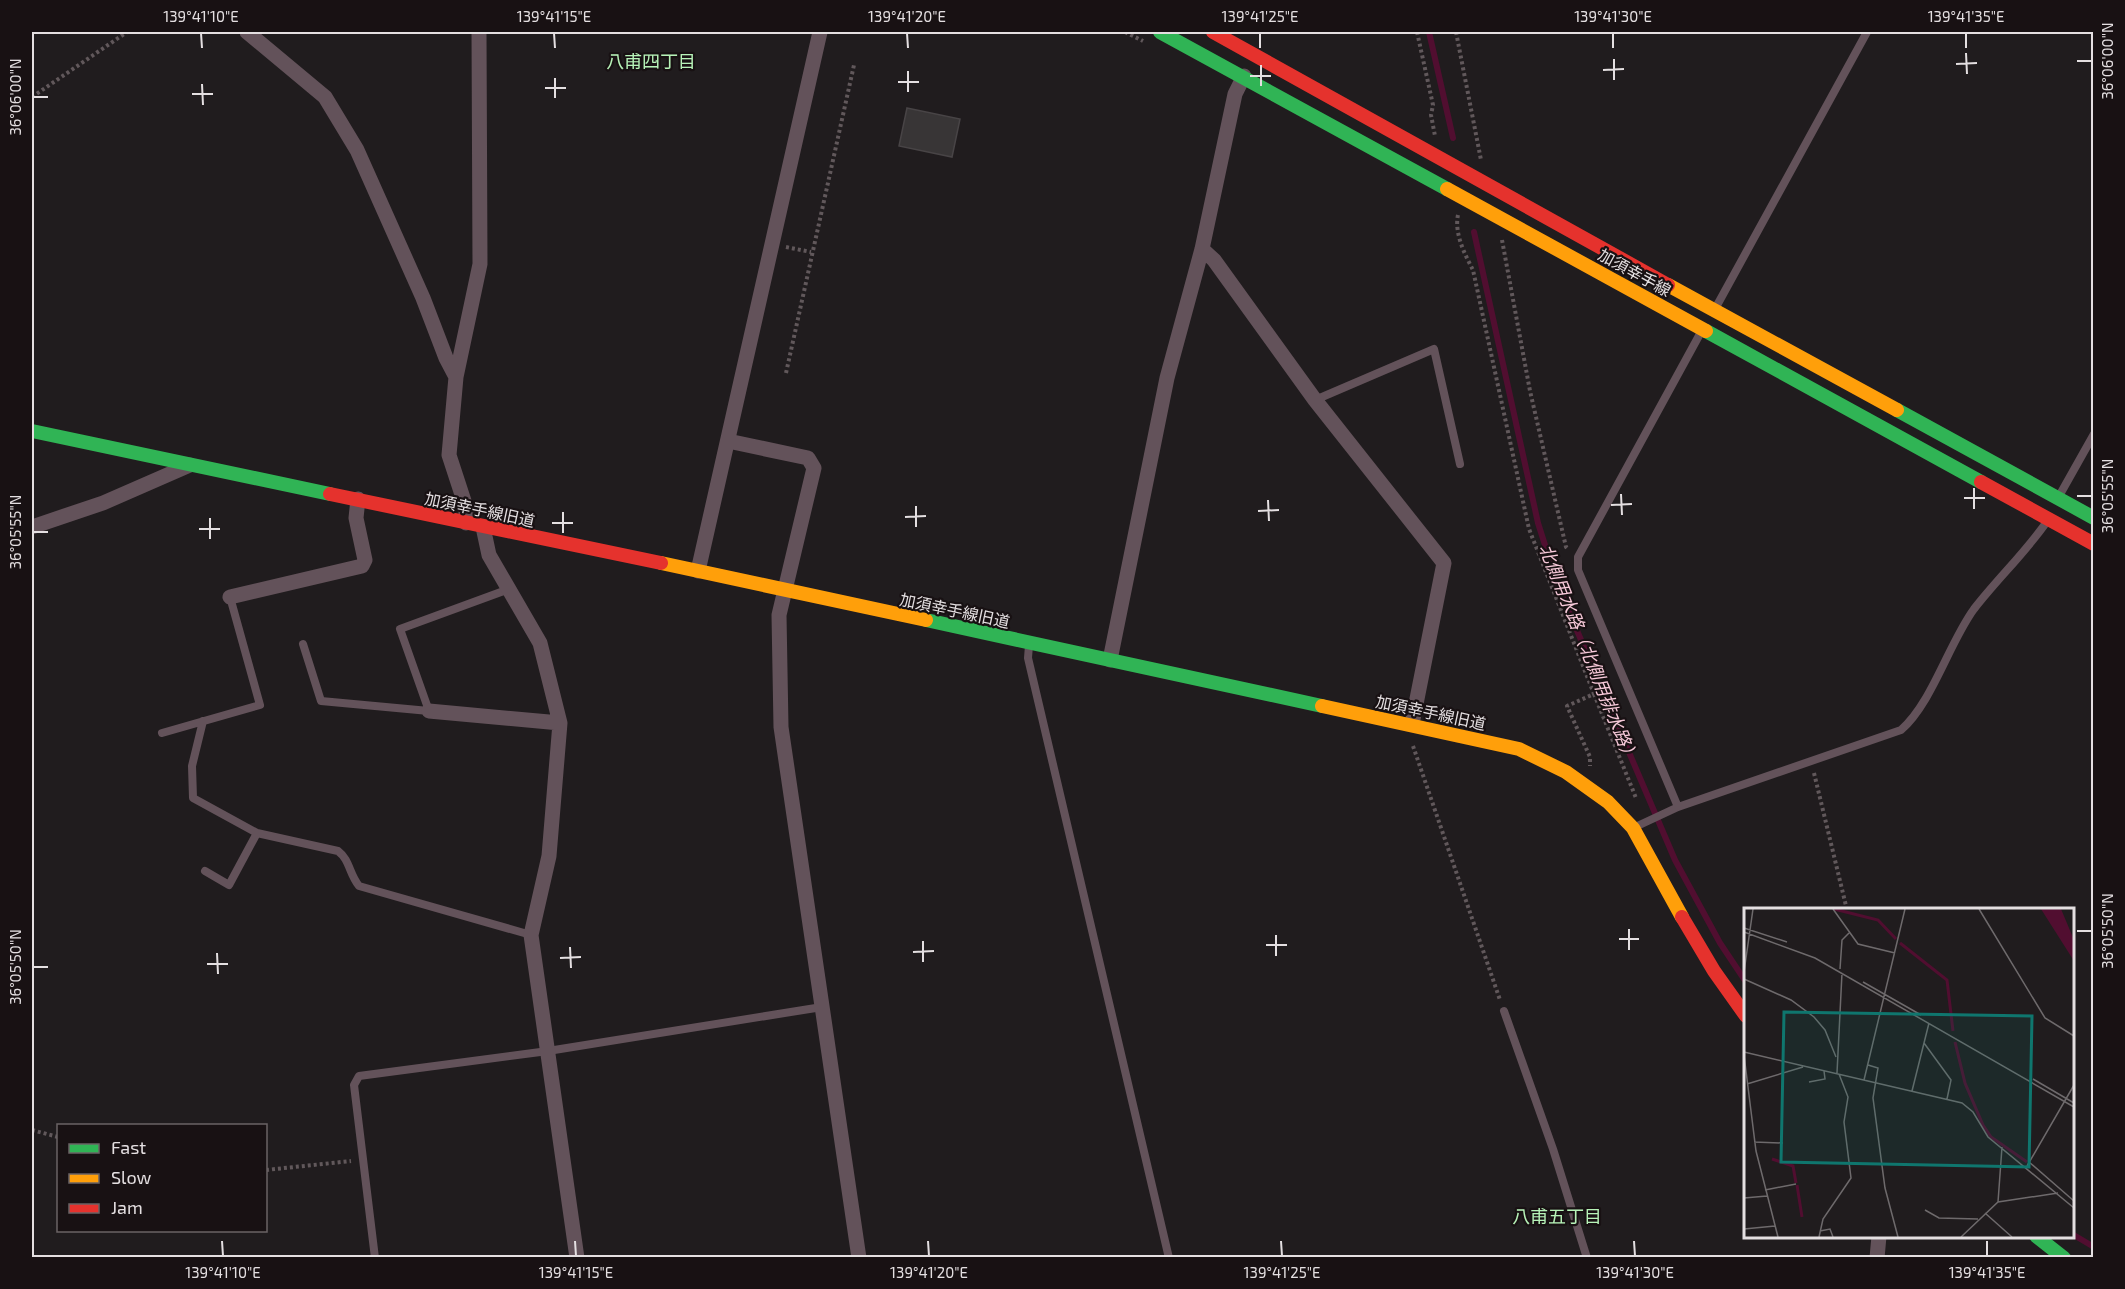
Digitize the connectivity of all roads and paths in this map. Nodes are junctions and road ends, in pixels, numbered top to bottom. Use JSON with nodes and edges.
{"nodes":[{"id":1,"x":127,"y":32,"type":"edge"},
{"id":2,"x":247,"y":32,"type":"edge"},
{"id":3,"x":479,"y":32,"type":"edge"},
{"id":4,"x":820,"y":32,"type":"edge"},
{"id":5,"x":1160,"y":32,"type":"edge"},
{"id":6,"x":1213,"y":32,"type":"edge"},
{"id":7,"x":1417,"y":32,"type":"edge"},
{"id":8,"x":1456,"y":32,"type":"edge"},
{"id":9,"x":1867,"y":32,"type":"edge"},
{"id":10,"x":854,"y":65,"type":"dead end"},
{"id":11,"x":1244,"y":76,"type":"junction"},
{"id":12,"x":32,"y":97,"type":"edge"},
{"id":13,"x":1435,"y":140,"type":"dead end"},
{"id":14,"x":1475,"y":179,"type":"junction"},
{"id":15,"x":1459,"y":211,"type":"dead end"},
{"id":16,"x":1509,"y":222,"type":"junction"},
{"id":17,"x":786,"y":246,"type":"dead end"},
{"id":18,"x":1202,"y":249,"type":"junction"},
{"id":19,"x":811,"y":252,"type":"junction"},
{"id":20,"x":1714,"y":310,"type":"junction"},
{"id":21,"x":1703,"y":328,"type":"junction"},
{"id":22,"x":786,"y":373,"type":"dead end"},
{"id":23,"x":456,"y":377,"type":"junction"},
{"id":24,"x":1315,"y":400,"type":"junction"},
{"id":25,"x":32,"y":431,"type":"edge"},
{"id":26,"x":2094,"y":434,"type":"edge"},
{"id":27,"x":728,"y":441,"type":"junction"},
{"id":28,"x":1460,"y":464,"type":"dead end"},
{"id":29,"x":190,"y":465,"type":"junction"},
{"id":30,"x":358,"y":499,"type":"junction"},
{"id":31,"x":2058,"y":500,"type":"junction"},
{"id":32,"x":2094,"y":518,"type":"edge"},
{"id":33,"x":2048,"y":519,"type":"junction"},
{"id":34,"x":466,"y":523,"type":"junction"},
{"id":35,"x":32,"y":527,"type":"edge"},
{"id":36,"x":483,"y":527,"type":"junction"},
{"id":37,"x":2094,"y":544,"type":"edge"},
{"id":38,"x":1578,"y":557,"type":"junction"},
{"id":39,"x":698,"y":571,"type":"junction"},
{"id":40,"x":509,"y":589,"type":"junction"},
{"id":41,"x":787,"y":590,"type":"junction"},
{"id":42,"x":230,"y":597,"type":"joint"},
{"id":43,"x":1029,"y":642,"type":"junction"},
{"id":44,"x":303,"y":644,"type":"dead end"},
{"id":45,"x":1110,"y":660,"type":"junction"},
{"id":46,"x":1594,"y":694,"type":"junction"},
{"id":47,"x":429,"y":711,"type":"junction"},
{"id":48,"x":203,"y":721,"type":"junction"},
{"id":49,"x":560,"y":723,"type":"junction"},
{"id":50,"x":1412,"y":724,"type":"junction"},
{"id":51,"x":162,"y":733,"type":"dead end"},
{"id":52,"x":1810,"y":761,"type":"junction"},
{"id":53,"x":1581,"y":780,"type":"junction"},
{"id":54,"x":1636,"y":798,"type":"dead end"},
{"id":55,"x":1678,"y":807,"type":"junction"},
{"id":56,"x":1639,"y":824,"type":"junction"},
{"id":57,"x":257,"y":833,"type":"junction"},
{"id":58,"x":205,"y":871,"type":"dead end"},
{"id":59,"x":1847,"y":908,"type":"edge"},
{"id":60,"x":531,"y":934,"type":"junction"},
{"id":61,"x":822,"y":1007,"type":"junction"},
{"id":62,"x":1503,"y":1011,"type":"joint"},
{"id":63,"x":1744,"y":1014,"type":"edge"},
{"id":64,"x":548,"y":1051,"type":"junction"},
{"id":65,"x":32,"y":1130,"type":"edge"},
{"id":66,"x":57,"y":1137,"type":"edge"},
{"id":67,"x":362,"y":1160,"type":"junction"},
{"id":68,"x":267,"y":1170,"type":"edge"},
{"id":69,"x":1879,"y":1238,"type":"edge"},
{"id":70,"x":2039,"y":1238,"type":"edge"},
{"id":71,"x":375,"y":1257,"type":"edge"},
{"id":72,"x":577,"y":1257,"type":"edge"},
{"id":73,"x":859,"y":1257,"type":"edge"},
{"id":74,"x":1169,"y":1257,"type":"edge"},
{"id":75,"x":1587,"y":1257,"type":"edge"},
{"id":76,"x":1877,"y":1257,"type":"edge"},
{"id":77,"x":2064,"y":1257,"type":"edge"}],
"edges":[{"from":1,"to":12,"type":"path"},
{"from":2,"to":23,"type":"street"},
{"from":3,"to":23,"type":"street"},
{"from":4,"to":27,"type":"street"},
{"from":5,"to":11,"type":"main road","name":"加須幸手線"},
{"from":6,"to":14,"type":"main road","name":"加須幸手線"},
{"from":7,"to":13,"type":"path"},
{"from":8,"to":14,"type":"path"},
{"from":9,"to":20,"type":"lane"},
{"from":10,"to":19,"type":"path"},
{"from":11,"to":16,"type":"main road","name":"加須幸手線"},
{"from":11,"to":18,"type":"street"},
{"from":14,"to":20,"type":"main road","name":"加須幸手線"},
{"from":15,"to":46,"type":"path"},
{"from":16,"to":21,"type":"main road","name":"加須幸手線"},
{"from":16,"to":38,"type":"path"},
{"from":17,"to":19,"type":"path"},
{"from":18,"to":24,"type":"street"},
{"from":18,"to":45,"type":"street"},
{"from":19,"to":22,"type":"path"},
{"from":20,"to":31,"type":"main road","name":"加須幸手線"},
{"from":21,"to":33,"type":"main road","name":"加須幸手線"},
{"from":21,"to":38,"type":"lane"},
{"from":23,"to":34,"type":"street"},
{"from":24,"to":28,"type":"lane"},
{"from":24,"to":50,"type":"street"},
{"from":25,"to":29,"type":"main road","name":"加須幸手線旧道"},
{"from":26,"to":31,"type":"lane"},
{"from":27,"to":39,"type":"street"},
{"from":27,"to":41,"type":"street"},
{"from":29,"to":30,"type":"main road","name":"加須幸手線旧道"},
{"from":29,"to":35,"type":"street"},
{"from":30,"to":34,"type":"main road","name":"加須幸手線旧道"},
{"from":30,"to":42,"type":"street"},
{"from":31,"to":32,"type":"main road","name":"加須幸手線"},
{"from":33,"to":37,"type":"main road","name":"加須幸手線"},
{"from":33,"to":52,"type":"lane"},
{"from":34,"to":36,"type":"main road","name":"加須幸手線旧道"},
{"from":36,"to":39,"type":"main road","name":"加須幸手線旧道"},
{"from":36,"to":40,"type":"street"},
{"from":38,"to":55,"type":"lane"},
{"from":39,"to":41,"type":"main road","name":"加須幸手線旧道"},
{"from":40,"to":47,"type":"lane"},
{"from":40,"to":49,"type":"street"},
{"from":41,"to":43,"type":"main road","name":"加須幸手線旧道"},
{"from":41,"to":61,"type":"street"},
{"from":42,"to":48,"type":"lane"},
{"from":43,"to":45,"type":"main road","name":"加須幸手線旧道"},
{"from":43,"to":74,"type":"lane"},
{"from":44,"to":47,"type":"lane"},
{"from":45,"to":50,"type":"main road","name":"加須幸手線旧道"},
{"from":46,"to":53,"type":"path"},
{"from":46,"to":54,"type":"path"},
{"from":47,"to":49,"type":"street"},
{"from":48,"to":51,"type":"lane"},
{"from":48,"to":57,"type":"lane"},
{"from":49,"to":60,"type":"street"},
{"from":50,"to":53,"type":"main road","name":"加須幸手線旧道"},
{"from":50,"to":62,"type":"path"},
{"from":52,"to":55,"type":"lane"},
{"from":52,"to":59,"type":"path"},
{"from":53,"to":56,"type":"main road","name":"加須幸手線旧道"},
{"from":55,"to":56,"type":"lane"},
{"from":56,"to":63,"type":"main road","name":"加須幸手線旧道"},
{"from":57,"to":58,"type":"lane"},
{"from":57,"to":60,"type":"lane"},
{"from":60,"to":64,"type":"street"},
{"from":61,"to":64,"type":"lane"},
{"from":61,"to":73,"type":"street"},
{"from":62,"to":75,"type":"lane"},
{"from":64,"to":67,"type":"lane"},
{"from":64,"to":72,"type":"street"},
{"from":65,"to":66,"type":"path"},
{"from":67,"to":68,"type":"path"},
{"from":67,"to":71,"type":"lane"},
{"from":69,"to":76,"type":"street"},
{"from":70,"to":77,"type":"main road"}]}
